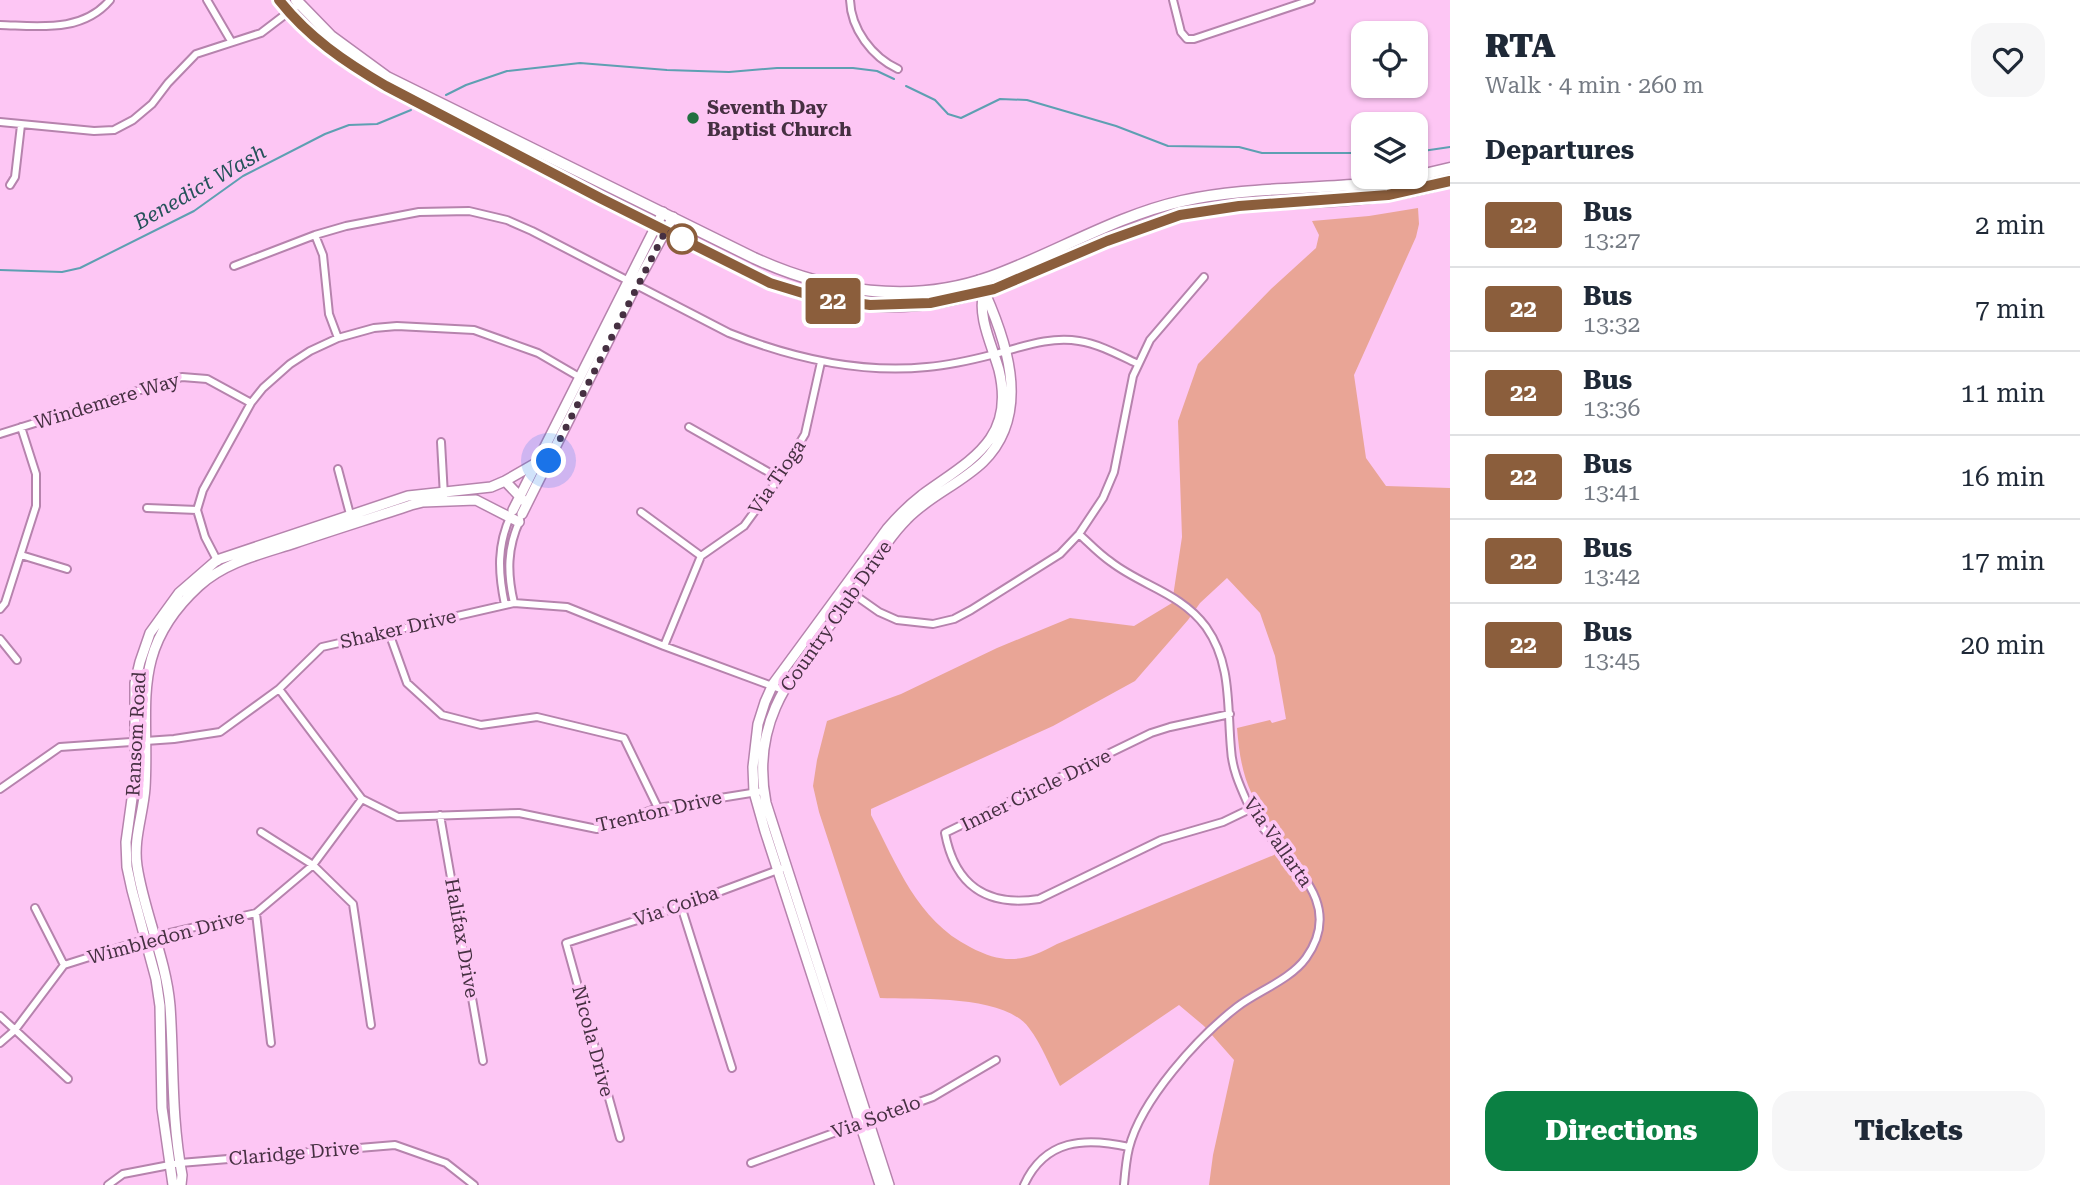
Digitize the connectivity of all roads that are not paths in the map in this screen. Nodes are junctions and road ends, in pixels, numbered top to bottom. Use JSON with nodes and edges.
{"nodes":[{"id":1,"x":110,"y":0,"type":"edge"},
{"id":2,"x":208,"y":0,"type":"edge"},
{"id":3,"x":279,"y":0,"type":"edge"},
{"id":4,"x":850,"y":0,"type":"edge"},
{"id":5,"x":1173,"y":0,"type":"edge"},
{"id":6,"x":1311,"y":0,"type":"edge"},
{"id":7,"x":297,"y":2,"type":"edge"},
{"id":8,"x":289,"y":13,"type":"junction"},
{"id":9,"x":0,"y":25,"type":"edge"},
{"id":10,"x":231,"y":41,"type":"junction"},
{"id":11,"x":898,"y":69,"type":"dead end"},
{"id":12,"x":0,"y":122,"type":"edge"},
{"id":13,"x":21,"y":125,"type":"junction"},
{"id":14,"x":1450,"y":168,"type":"edge"},
{"id":15,"x":1428,"y":173,"type":"edge"},
{"id":16,"x":1450,"y":181,"type":"edge"},
{"id":17,"x":10,"y":184,"type":"dead end"},
{"id":18,"x":1351,"y":186,"type":"edge"},
{"id":19,"x":663,"y":212,"type":"junction"},
{"id":20,"x":673,"y":217,"type":"junction"},
{"id":21,"x":661,"y":228,"type":"junction"},
{"id":22,"x":315,"y":235,"type":"junction"},
{"id":23,"x":233,"y":266,"type":"dead end"},
{"id":24,"x":1204,"y":278,"type":"dead end"},
{"id":25,"x":979,"y":280,"type":"junction"},
{"id":26,"x":632,"y":283,"type":"junction"},
{"id":27,"x":984,"y":292,"type":"junction"},
{"id":28,"x":338,"y":338,"type":"junction"},
{"id":29,"x":1000,"y":353,"type":"junction"},
{"id":30,"x":821,"y":362,"type":"junction"},
{"id":31,"x":1138,"y":364,"type":"junction"},
{"id":32,"x":585,"y":380,"type":"junction"},
{"id":33,"x":251,"y":403,"type":"junction"},
{"id":34,"x":21,"y":427,"type":"junction"},
{"id":35,"x":689,"y":427,"type":"dead end"},
{"id":36,"x":0,"y":434,"type":"edge"},
{"id":37,"x":441,"y":442,"type":"dead end"},
{"id":38,"x":538,"y":462,"type":"junction"},
{"id":39,"x":338,"y":469,"type":"dead end"},
{"id":40,"x":779,"y":478,"type":"junction"},
{"id":41,"x":505,"y":481,"type":"junction"},
{"id":42,"x":444,"y":497,"type":"junction"},
{"id":43,"x":520,"y":497,"type":"junction"},
{"id":44,"x":147,"y":508,"type":"dead end"},
{"id":45,"x":197,"y":510,"type":"junction"},
{"id":46,"x":641,"y":512,"type":"dead end"},
{"id":47,"x":518,"y":514,"type":"junction"},
{"id":48,"x":351,"y":520,"type":"junction"},
{"id":49,"x":1079,"y":534,"type":"junction"},
{"id":50,"x":20,"y":555,"type":"junction"},
{"id":51,"x":701,"y":556,"type":"junction"},
{"id":52,"x":219,"y":565,"type":"junction"},
{"id":53,"x":67,"y":569,"type":"dead end"},
{"id":54,"x":844,"y":588,"type":"junction"},
{"id":55,"x":853,"y":594,"type":"junction"},
{"id":56,"x":514,"y":603,"type":"junction"},
{"id":57,"x":505,"y":605,"type":"junction"},
{"id":58,"x":0,"y":609,"type":"edge"},
{"id":59,"x":388,"y":630,"type":"junction"},
{"id":60,"x":0,"y":639,"type":"edge"},
{"id":61,"x":664,"y":646,"type":"junction"},
{"id":62,"x":17,"y":660,"type":"dead end"},
{"id":63,"x":773,"y":684,"type":"junction"},
{"id":64,"x":279,"y":689,"type":"junction"},
{"id":65,"x":783,"y":690,"type":"junction"},
{"id":66,"x":1230,"y":714,"type":"junction"},
{"id":67,"x":140,"y":740,"type":"junction"},
{"id":68,"x":0,"y":789,"type":"edge"},
{"id":69,"x":759,"y":792,"type":"junction"},
{"id":70,"x":362,"y":799,"type":"junction"},
{"id":71,"x":658,"y":808,"type":"junction"},
{"id":72,"x":1250,"y":809,"type":"junction"},
{"id":73,"x":440,"y":815,"type":"junction"},
{"id":74,"x":261,"y":832,"type":"dead end"},
{"id":75,"x":313,"y":865,"type":"junction"},
{"id":76,"x":782,"y":868,"type":"junction"},
{"id":77,"x":681,"y":906,"type":"junction"},
{"id":78,"x":35,"y":908,"type":"dead end"},
{"id":79,"x":256,"y":913,"type":"junction"},
{"id":80,"x":156,"y":936,"type":"junction"},
{"id":81,"x":145,"y":939,"type":"junction"},
{"id":82,"x":566,"y":943,"type":"joint"},
{"id":83,"x":64,"y":965,"type":"junction"},
{"id":84,"x":0,"y":1016,"type":"edge"},
{"id":85,"x":371,"y":1025,"type":"dead end"},
{"id":86,"x":15,"y":1030,"type":"junction"},
{"id":87,"x":0,"y":1043,"type":"edge"},
{"id":88,"x":271,"y":1043,"type":"dead end"},
{"id":89,"x":996,"y":1060,"type":"dead end"},
{"id":90,"x":484,"y":1061,"type":"dead end"},
{"id":91,"x":732,"y":1068,"type":"dead end"},
{"id":92,"x":68,"y":1079,"type":"dead end"},
{"id":93,"x":864,"y":1121,"type":"junction"},
{"id":94,"x":620,"y":1138,"type":"dead end"},
{"id":95,"x":1129,"y":1147,"type":"junction"},
{"id":96,"x":751,"y":1163,"type":"dead end"},
{"id":97,"x":175,"y":1164,"type":"junction"},
{"id":98,"x":108,"y":1185,"type":"edge"},
{"id":99,"x":173,"y":1185,"type":"edge"},
{"id":100,"x":181,"y":1185,"type":"edge"},
{"id":101,"x":474,"y":1185,"type":"edge"},
{"id":102,"x":880,"y":1185,"type":"edge"},
{"id":103,"x":889,"y":1185,"type":"edge"},
{"id":104,"x":1024,"y":1185,"type":"edge"},
{"id":105,"x":1124,"y":1185,"type":"edge"}],
"edges":[{"from":1,"to":9,"type":"street"},
{"from":2,"to":10,"type":"street"},
{"from":3,"to":8,"type":"main road"},
{"from":4,"to":11,"type":"street"},
{"from":5,"to":6,"type":"street"},
{"from":7,"to":8,"type":"street"},
{"from":7,"to":19,"type":"main road"},
{"from":8,"to":10,"type":"street"},
{"from":8,"to":21,"type":"main road"},
{"from":10,"to":13,"type":"street"},
{"from":12,"to":13,"type":"street"},
{"from":13,"to":17,"type":"street"},
{"from":14,"to":15,"type":"main road"},
{"from":16,"to":27,"type":"main road"},
{"from":18,"to":25,"type":"main road"},
{"from":19,"to":20,"type":"main road"},
{"from":19,"to":21,"type":"street"},
{"from":20,"to":21,"type":"street"},
{"from":20,"to":25,"type":"main road"},
{"from":21,"to":26,"type":"street"},
{"from":21,"to":27,"type":"main road"},
{"from":22,"to":23,"type":"street"},
{"from":22,"to":26,"type":"street"},
{"from":22,"to":28,"type":"street"},
{"from":24,"to":31,"type":"street"},
{"from":25,"to":27,"type":"street","name":"Country Club Drive"},
{"from":26,"to":30,"type":"street"},
{"from":26,"to":32,"type":"street"},
{"from":27,"to":29,"type":"street","name":"Country Club Drive"},
{"from":28,"to":32,"type":"street"},
{"from":28,"to":33,"type":"street"},
{"from":29,"to":30,"type":"street"},
{"from":29,"to":31,"type":"street"},
{"from":29,"to":54,"type":"street","name":"Country Club Drive"},
{"from":29,"to":55,"type":"street","name":"Country Club Drive"},
{"from":30,"to":40,"type":"street","name":"Via Tioga"},
{"from":31,"to":49,"type":"street"},
{"from":32,"to":38,"type":"street"},
{"from":32,"to":47,"type":"street"},
{"from":33,"to":34,"type":"street","name":"Windemere Way"},
{"from":33,"to":45,"type":"street"},
{"from":34,"to":36,"type":"street","name":"Windemere Way"},
{"from":34,"to":50,"type":"street"},
{"from":35,"to":40,"type":"street"},
{"from":37,"to":42,"type":"street"},
{"from":38,"to":41,"type":"street","name":"Ransom Road"},
{"from":38,"to":43,"type":"street"},
{"from":39,"to":48,"type":"street"},
{"from":40,"to":51,"type":"street","name":"Via Tioga"},
{"from":41,"to":42,"type":"street","name":"Ransom Road"},
{"from":41,"to":43,"type":"street"},
{"from":42,"to":47,"type":"street","name":"Ransom Road"},
{"from":42,"to":48,"type":"street","name":"Ransom Road"},
{"from":43,"to":47,"type":"street"},
{"from":44,"to":45,"type":"street"},
{"from":45,"to":52,"type":"street"},
{"from":46,"to":51,"type":"street"},
{"from":47,"to":56,"type":"street"},
{"from":47,"to":57,"type":"street"},
{"from":48,"to":52,"type":"street","name":"Ransom Road"},
{"from":49,"to":55,"type":"street"},
{"from":49,"to":66,"type":"street","name":"Via Vallarta"},
{"from":50,"to":53,"type":"street"},
{"from":50,"to":58,"type":"street"},
{"from":51,"to":61,"type":"street"},
{"from":52,"to":67,"type":"street","name":"Ransom Road"},
{"from":54,"to":55,"type":"street"},
{"from":54,"to":63,"type":"street","name":"Country Club Drive"},
{"from":55,"to":65,"type":"street","name":"Country Club Drive"},
{"from":56,"to":57,"type":"street","name":"Shaker Drive"},
{"from":56,"to":61,"type":"street","name":"Shaker Drive"},
{"from":57,"to":59,"type":"street","name":"Shaker Drive"},
{"from":59,"to":64,"type":"street","name":"Shaker Drive"},
{"from":59,"to":71,"type":"street"},
{"from":60,"to":62,"type":"street"},
{"from":61,"to":63,"type":"street","name":"Shaker Drive"},
{"from":63,"to":65,"type":"street","name":"Shaker Drive"},
{"from":63,"to":69,"type":"street","name":"Country Club Drive"},
{"from":64,"to":67,"type":"street","name":"Shaker Drive"},
{"from":64,"to":70,"type":"street","name":"Trenton Drive"},
{"from":65,"to":69,"type":"street","name":"Country Club Drive"},
{"from":66,"to":72,"type":"street","name":"Via Vallarta"},
{"from":66,"to":72,"type":"street","name":"Inner Circle Drive"},
{"from":67,"to":68,"type":"street","name":"Shaker Drive"},
{"from":67,"to":80,"type":"street","name":"Ransom Road"},
{"from":67,"to":81,"type":"street","name":"Ransom Road"},
{"from":69,"to":71,"type":"street","name":"Trenton Drive"},
{"from":69,"to":76,"type":"street","name":"Country Club Drive"},
{"from":70,"to":73,"type":"street","name":"Trenton Drive"},
{"from":70,"to":75,"type":"street","name":"Wimbledon Drive"},
{"from":71,"to":73,"type":"street","name":"Trenton Drive"},
{"from":72,"to":95,"type":"street","name":"Via Vallarta"},
{"from":73,"to":90,"type":"street","name":"Halifax Drive"},
{"from":74,"to":75,"type":"street"},
{"from":75,"to":79,"type":"street","name":"Wimbledon Drive"},
{"from":75,"to":85,"type":"street"},
{"from":76,"to":77,"type":"street","name":"Via Coiba"},
{"from":76,"to":93,"type":"street","name":"Country Club Drive"},
{"from":77,"to":82,"type":"street","name":"Via Coiba"},
{"from":77,"to":91,"type":"street"},
{"from":78,"to":83,"type":"street"},
{"from":79,"to":80,"type":"street","name":"Wimbledon Drive"},
{"from":79,"to":88,"type":"street"},
{"from":80,"to":81,"type":"street","name":"Wimbledon Drive"},
{"from":80,"to":97,"type":"street","name":"Ransom Road"},
{"from":81,"to":83,"type":"street","name":"Wimbledon Drive"},
{"from":81,"to":97,"type":"street","name":"Ransom Road"},
{"from":82,"to":94,"type":"street","name":"Nicola Drive"},
{"from":83,"to":86,"type":"street","name":"Wimbledon Drive"},
{"from":84,"to":86,"type":"street"},
{"from":86,"to":87,"type":"street","name":"Wimbledon Drive"},
{"from":86,"to":92,"type":"street"},
{"from":89,"to":93,"type":"street","name":"Via Sotelo"},
{"from":93,"to":96,"type":"street","name":"Via Sotelo"},
{"from":93,"to":102,"type":"street","name":"Country Club Drive"},
{"from":93,"to":103,"type":"street","name":"Country Club Drive"},
{"from":95,"to":104,"type":"street"},
{"from":95,"to":105,"type":"street","name":"Via Vallarta"},
{"from":97,"to":98,"type":"street","name":"Claridge Drive"},
{"from":97,"to":99,"type":"street","name":"Ransom Road"},
{"from":97,"to":100,"type":"street","name":"Ransom Road"},
{"from":97,"to":101,"type":"street","name":"Claridge Drive"}]}
